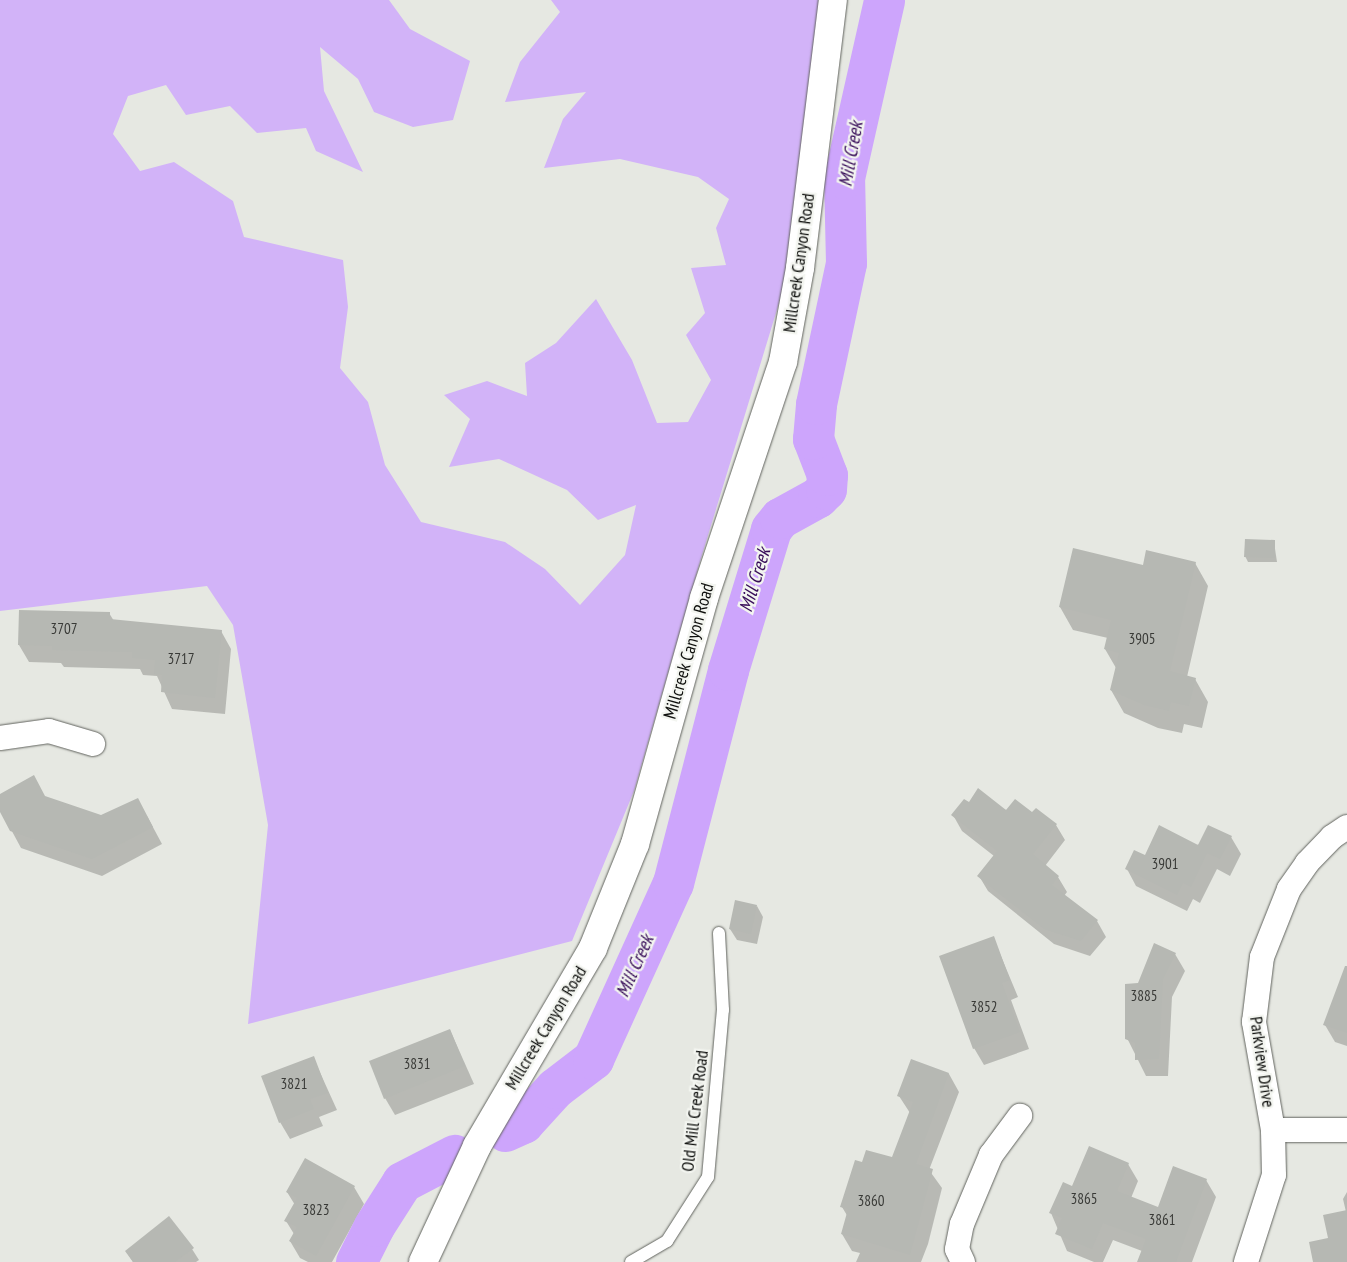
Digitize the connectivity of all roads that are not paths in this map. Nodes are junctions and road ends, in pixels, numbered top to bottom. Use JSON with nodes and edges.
{"nodes":[{"id":1,"x":833,"y":0,"type":"edge"},
{"id":2,"x":0,"y":738,"type":"edge"},
{"id":3,"x":93,"y":744,"type":"dead end"},
{"id":4,"x":1347,"y":827,"type":"edge"},
{"id":5,"x":719,"y":933,"type":"dead end"},
{"id":6,"x":1020,"y":1116,"type":"dead end"},
{"id":7,"x":1273,"y":1130,"type":"junction"},
{"id":8,"x":1347,"y":1130,"type":"edge"},
{"id":9,"x":423,"y":1262,"type":"edge"},
{"id":10,"x":631,"y":1262,"type":"edge"},
{"id":11,"x":963,"y":1262,"type":"edge"},
{"id":12,"x":1246,"y":1262,"type":"edge"}],
"edges":[{"from":1,"to":9,"type":"street","name":"Millcreek Canyon Road"},
{"from":2,"to":3,"type":"street"},
{"from":4,"to":7,"type":"street","name":"Parkview Drive"},
{"from":5,"to":10,"type":"lane","name":"Old Mill Creek Road"},
{"from":6,"to":11,"type":"street"},
{"from":7,"to":8,"type":"street"},
{"from":7,"to":12,"type":"street","name":"Parkview Drive"}]}
